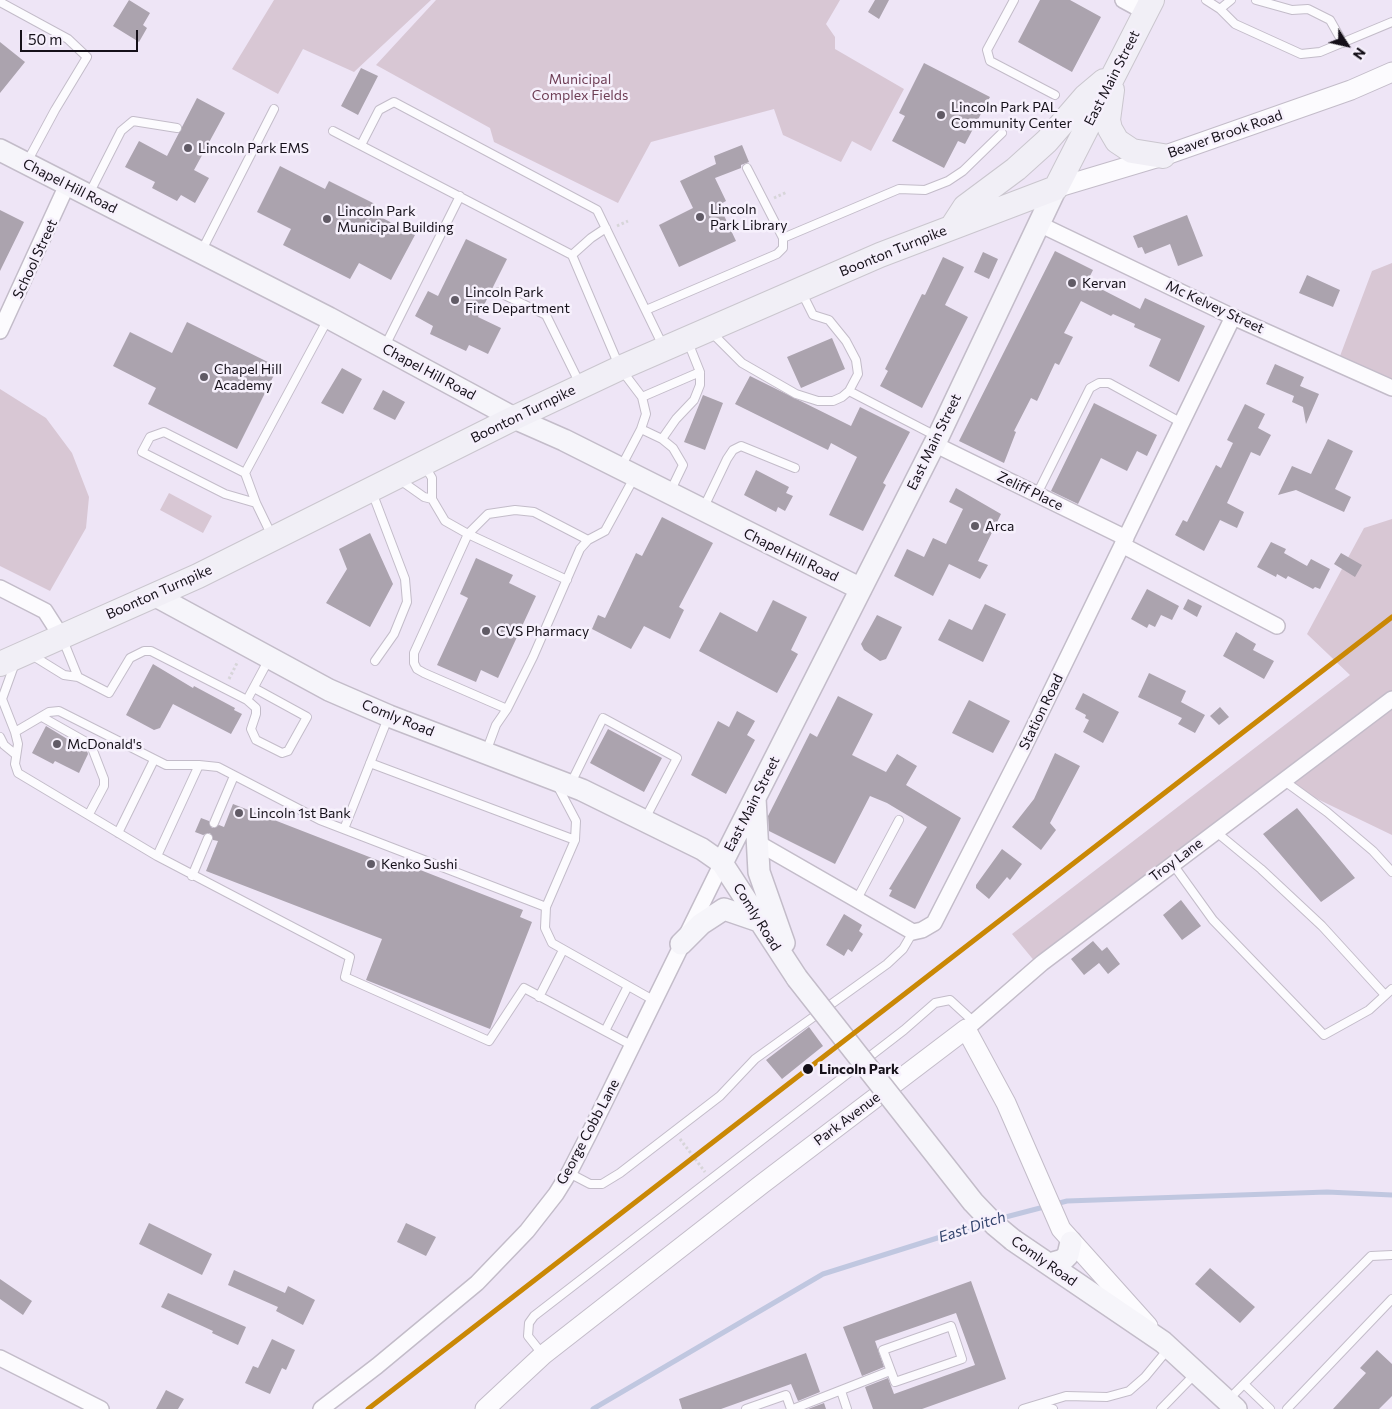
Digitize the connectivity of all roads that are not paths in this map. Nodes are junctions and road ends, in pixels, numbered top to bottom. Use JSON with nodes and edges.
{"nodes":[{"id":1,"x":1014,"y":0,"type":"edge"},
{"id":2,"x":1123,"y":0,"type":"edge"},
{"id":3,"x":1206,"y":0,"type":"edge"},
{"id":4,"x":1231,"y":0,"type":"edge"},
{"id":5,"x":1256,"y":0,"type":"edge"},
{"id":6,"x":0,"y":2,"type":"edge"},
{"id":7,"x":1220,"y":9,"type":"junction"},
{"id":8,"x":1146,"y":10,"type":"edge"},
{"id":9,"x":1392,"y":22,"type":"edge"},
{"id":10,"x":1343,"y":43,"type":"junction"},
{"id":11,"x":1392,"y":72,"type":"edge"},
{"id":12,"x":1114,"y":74,"type":"junction"},
{"id":13,"x":1055,"y":95,"type":"dead end"},
{"id":14,"x":274,"y":109,"type":"dead end"},
{"id":15,"x":177,"y":128,"type":"dead end"},
{"id":16,"x":333,"y":131,"type":"dead end"},
{"id":17,"x":1002,"y":133,"type":"dead end"},
{"id":18,"x":361,"y":145,"type":"junction"},
{"id":19,"x":0,"y":150,"type":"edge"},
{"id":20,"x":1163,"y":156,"type":"junction"},
{"id":21,"x":26,"y":164,"type":"junction"},
{"id":22,"x":747,"y":168,"type":"dead end"},
{"id":23,"x":67,"y":185,"type":"junction"},
{"id":24,"x":1056,"y":188,"type":"junction"},
{"id":25,"x":88,"y":196,"type":"junction"},
{"id":26,"x":460,"y":196,"type":"junction"},
{"id":27,"x":1039,"y":224,"type":"junction"},
{"id":28,"x":952,"y":227,"type":"junction"},
{"id":29,"x":606,"y":228,"type":"junction"},
{"id":30,"x":783,"y":238,"type":"junction"},
{"id":31,"x":200,"y":254,"type":"junction"},
{"id":32,"x":572,"y":255,"type":"junction"},
{"id":33,"x":800,"y":289,"type":"junction"},
{"id":34,"x":498,"y":292,"type":"dead end"},
{"id":35,"x":646,"y":310,"type":"junction"},
{"id":36,"x":1233,"y":317,"type":"junction"},
{"id":37,"x":329,"y":318,"type":"junction"},
{"id":38,"x":708,"y":328,"type":"junction"},
{"id":39,"x":0,"y":332,"type":"edge"},
{"id":40,"x":686,"y":338,"type":"junction"},
{"id":41,"x":384,"y":348,"type":"junction"},
{"id":42,"x":664,"y":348,"type":"junction"},
{"id":43,"x":620,"y":368,"type":"junction"},
{"id":44,"x":700,"y":372,"type":"junction"},
{"id":45,"x":581,"y":386,"type":"junction"},
{"id":46,"x":1392,"y":388,"type":"edge"},
{"id":47,"x":849,"y":391,"type":"junction"},
{"id":48,"x":642,"y":397,"type":"junction"},
{"id":49,"x":514,"y":418,"type":"junction"},
{"id":50,"x":1182,"y":423,"type":"junction"},
{"id":51,"x":641,"y":429,"type":"junction"},
{"id":52,"x":662,"y":439,"type":"junction"},
{"id":53,"x":936,"y":441,"type":"junction"},
{"id":54,"x":423,"y":463,"type":"junction"},
{"id":55,"x":796,"y":468,"type":"dead end"},
{"id":56,"x":627,"y":472,"type":"junction"},
{"id":57,"x":245,"y":473,"type":"junction"},
{"id":58,"x":395,"y":477,"type":"junction"},
{"id":59,"x":371,"y":489,"type":"junction"},
{"id":60,"x":669,"y":494,"type":"junction"},
{"id":61,"x":1037,"y":494,"type":"junction"},
{"id":62,"x":432,"y":499,"type":"junction"},
{"id":63,"x":256,"y":503,"type":"junction"},
{"id":64,"x":702,"y":510,"type":"junction"},
{"id":65,"x":468,"y":534,"type":"junction"},
{"id":66,"x":273,"y":538,"type":"junction"},
{"id":67,"x":588,"y":540,"type":"junction"},
{"id":68,"x":1124,"y":541,"type":"junction"},
{"id":69,"x":567,"y":580,"type":"junction"},
{"id":70,"x":0,"y":588,"type":"edge"},
{"id":71,"x":861,"y":589,"type":"junction"},
{"id":72,"x":154,"y":595,"type":"junction"},
{"id":73,"x":1277,"y":626,"type":"dead end"},
{"id":74,"x":61,"y":636,"type":"junction"},
{"id":75,"x":15,"y":658,"type":"edge"},
{"id":76,"x":270,"y":658,"type":"junction"},
{"id":77,"x":375,"y":661,"type":"dead end"},
{"id":78,"x":78,"y":677,"type":"junction"},
{"id":79,"x":254,"y":688,"type":"junction"},
{"id":80,"x":1392,"y":699,"type":"edge"},
{"id":81,"x":247,"y":700,"type":"junction"},
{"id":82,"x":506,"y":709,"type":"junction"},
{"id":83,"x":389,"y":716,"type":"junction"},
{"id":84,"x":42,"y":717,"type":"junction"},
{"id":85,"x":15,"y":732,"type":"junction"},
{"id":86,"x":0,"y":737,"type":"edge"},
{"id":87,"x":486,"y":752,"type":"junction"},
{"id":88,"x":15,"y":754,"type":"junction"},
{"id":89,"x":154,"y":760,"type":"junction"},
{"id":90,"x":370,"y":763,"type":"junction"},
{"id":91,"x":199,"y":765,"type":"junction"},
{"id":92,"x":234,"y":776,"type":"junction"},
{"id":93,"x":1283,"y":780,"type":"junction"},
{"id":94,"x":562,"y":782,"type":"junction"},
{"id":95,"x":755,"y":797,"type":"junction"},
{"id":96,"x":89,"y":814,"type":"junction"},
{"id":97,"x":645,"y":820,"type":"junction"},
{"id":98,"x":899,"y":820,"type":"dead end"},
{"id":99,"x":214,"y":823,"type":"dead end"},
{"id":100,"x":344,"y":829,"type":"junction"},
{"id":101,"x":1215,"y":831,"type":"junction"},
{"id":102,"x":118,"y":833,"type":"junction"},
{"id":103,"x":208,"y":838,"type":"dead end"},
{"id":104,"x":575,"y":840,"type":"junction"},
{"id":105,"x":758,"y":843,"type":"junction"},
{"id":106,"x":157,"y":856,"type":"junction"},
{"id":107,"x":722,"y":863,"type":"junction"},
{"id":108,"x":1172,"y":863,"type":"junction"},
{"id":109,"x":1392,"y":872,"type":"edge"},
{"id":110,"x":192,"y":876,"type":"junction"},
{"id":111,"x":857,"y":899,"type":"junction"},
{"id":112,"x":546,"y":907,"type":"junction"},
{"id":113,"x":759,"y":920,"type":"junction"},
{"id":114,"x":913,"y":932,"type":"junction"},
{"id":115,"x":681,"y":944,"type":"junction"},
{"id":116,"x":563,"y":950,"type":"junction"},
{"id":117,"x":796,"y":978,"type":"junction"},
{"id":118,"x":628,"y":986,"type":"junction"},
{"id":119,"x":1392,"y":989,"type":"edge"},
{"id":120,"x":1385,"y":995,"type":"junction"},
{"id":121,"x":539,"y":997,"type":"junction"},
{"id":122,"x":655,"y":1000,"type":"junction"},
{"id":123,"x":970,"y":1025,"type":"junction"},
{"id":124,"x":605,"y":1031,"type":"junction"},
{"id":125,"x":633,"y":1046,"type":"junction"},
{"id":126,"x":569,"y":1173,"type":"junction"},
{"id":127,"x":1071,"y":1242,"type":"junction"},
{"id":128,"x":1392,"y":1255,"type":"edge"},
{"id":129,"x":1049,"y":1264,"type":"junction"},
{"id":130,"x":1392,"y":1299,"type":"edge"},
{"id":131,"x":1166,"y":1345,"type":"junction"},
{"id":132,"x":543,"y":1355,"type":"junction"},
{"id":133,"x":0,"y":1358,"type":"edge"},
{"id":134,"x":890,"y":1371,"type":"junction"},
{"id":135,"x":1196,"y":1372,"type":"junction"},
{"id":136,"x":1244,"y":1384,"type":"junction"},
{"id":137,"x":841,"y":1391,"type":"junction"},
{"id":138,"x":1036,"y":1405,"type":"junction"},
{"id":139,"x":1232,"y":1405,"type":"edge"},
{"id":140,"x":101,"y":1409,"type":"edge"},
{"id":141,"x":321,"y":1409,"type":"edge"},
{"id":142,"x":485,"y":1409,"type":"edge"},
{"id":143,"x":746,"y":1409,"type":"edge"},
{"id":144,"x":792,"y":1409,"type":"edge"},
{"id":145,"x":847,"y":1409,"type":"edge"},
{"id":146,"x":1023,"y":1409,"type":"edge"},
{"id":147,"x":1053,"y":1409,"type":"edge"},
{"id":148,"x":1161,"y":1409,"type":"edge"},
{"id":149,"x":1270,"y":1409,"type":"edge"},
{"id":150,"x":1287,"y":1409,"type":"edge"}],
"edges":[{"from":1,"to":13,"type":"lane"},
{"from":2,"to":8,"type":"street"},
{"from":3,"to":7,"type":"lane"},
{"from":4,"to":7,"type":"lane"},
{"from":5,"to":10,"type":"lane"},
{"from":6,"to":21,"type":"lane"},
{"from":7,"to":10,"type":"lane"},
{"from":8,"to":12,"type":"main road","name":"East Main Street"},
{"from":9,"to":10,"type":"lane"},
{"from":11,"to":20,"type":"street","name":"Beaver Brook Road"},
{"from":12,"to":20,"type":"main road"},
{"from":12,"to":24,"type":"main road","name":"East Main Street"},
{"from":12,"to":28,"type":"main road"},
{"from":14,"to":31,"type":"lane"},
{"from":15,"to":25,"type":"lane"},
{"from":16,"to":18,"type":"lane"},
{"from":17,"to":30,"type":"lane"},
{"from":18,"to":26,"type":"lane"},
{"from":18,"to":29,"type":"lane"},
{"from":19,"to":21,"type":"main road","name":"Chapel Hill Road"},
{"from":20,"to":24,"type":"street","name":"Beaver Brook Road"},
{"from":21,"to":23,"type":"main road","name":"Chapel Hill Road"},
{"from":22,"to":30,"type":"lane"},
{"from":23,"to":25,"type":"main road","name":"Chapel Hill Road"},
{"from":23,"to":39,"type":"street","name":"School Street"},
{"from":24,"to":27,"type":"main road","name":"East Main Street"},
{"from":24,"to":28,"type":"main road","name":"Boonton Turnpike"},
{"from":25,"to":31,"type":"main road","name":"Chapel Hill Road"},
{"from":26,"to":32,"type":"lane"},
{"from":26,"to":41,"type":"lane"},
{"from":27,"to":36,"type":"street","name":"Mc Kelvey Street"},
{"from":27,"to":53,"type":"main road","name":"East Main Street"},
{"from":28,"to":33,"type":"main road","name":"Boonton Turnpike"},
{"from":29,"to":32,"type":"lane"},
{"from":29,"to":35,"type":"lane"},
{"from":30,"to":35,"type":"lane"},
{"from":31,"to":37,"type":"main road","name":"Chapel Hill Road"},
{"from":32,"to":43,"type":"lane"},
{"from":33,"to":38,"type":"main road","name":"Boonton Turnpike"},
{"from":33,"to":47,"type":"lane"},
{"from":34,"to":45,"type":"lane"},
{"from":35,"to":42,"type":"lane"},
{"from":36,"to":46,"type":"street","name":"Mc Kelvey Street"},
{"from":36,"to":50,"type":"street","name":"Station Road"},
{"from":37,"to":41,"type":"main road","name":"Chapel Hill Road"},
{"from":37,"to":57,"type":"lane"},
{"from":38,"to":40,"type":"main road","name":"Boonton Turnpike"},
{"from":38,"to":47,"type":"lane"},
{"from":40,"to":42,"type":"main road","name":"Boonton Turnpike"},
{"from":40,"to":44,"type":"lane"},
{"from":41,"to":49,"type":"main road","name":"Chapel Hill Road"},
{"from":42,"to":43,"type":"main road","name":"Boonton Turnpike"},
{"from":43,"to":45,"type":"main road","name":"Boonton Turnpike"},
{"from":43,"to":48,"type":"lane"},
{"from":44,"to":48,"type":"lane"},
{"from":44,"to":52,"type":"lane"},
{"from":45,"to":49,"type":"main road","name":"Boonton Turnpike"},
{"from":47,"to":53,"type":"lane"},
{"from":48,"to":51,"type":"lane"},
{"from":49,"to":54,"type":"main road","name":"Boonton Turnpike"},
{"from":49,"to":56,"type":"main road","name":"Chapel Hill Road"},
{"from":50,"to":61,"type":"lane"},
{"from":50,"to":68,"type":"street","name":"Station Road"},
{"from":51,"to":52,"type":"lane"},
{"from":51,"to":56,"type":"lane"},
{"from":52,"to":60,"type":"lane"},
{"from":53,"to":61,"type":"street","name":"Zeliff Place"},
{"from":53,"to":71,"type":"main road","name":"East Main Street"},
{"from":54,"to":58,"type":"main road","name":"Boonton Turnpike"},
{"from":54,"to":62,"type":"lane"},
{"from":55,"to":64,"type":"lane"},
{"from":56,"to":60,"type":"main road","name":"Chapel Hill Road"},
{"from":56,"to":67,"type":"lane"},
{"from":57,"to":63,"type":"lane"},
{"from":57,"to":63,"type":"lane"},
{"from":58,"to":59,"type":"main road","name":"Boonton Turnpike"},
{"from":58,"to":62,"type":"lane"},
{"from":59,"to":66,"type":"main road","name":"Boonton Turnpike"},
{"from":59,"to":77,"type":"lane"},
{"from":60,"to":64,"type":"main road","name":"Chapel Hill Road"},
{"from":61,"to":68,"type":"street","name":"Zeliff Place"},
{"from":62,"to":65,"type":"lane"},
{"from":63,"to":66,"type":"lane"},
{"from":64,"to":71,"type":"main road","name":"Chapel Hill Road"},
{"from":65,"to":67,"type":"lane"},
{"from":65,"to":69,"type":"lane"},
{"from":65,"to":82,"type":"lane"},
{"from":66,"to":72,"type":"main road","name":"Boonton Turnpike"},
{"from":67,"to":69,"type":"lane"},
{"from":68,"to":73,"type":"street","name":"Zeliff Place"},
{"from":68,"to":114,"type":"street","name":"Station Road"},
{"from":69,"to":82,"type":"lane"},
{"from":70,"to":74,"type":"street"},
{"from":71,"to":95,"type":"main road","name":"East Main Street"},
{"from":72,"to":74,"type":"main road","name":"Boonton Turnpike"},
{"from":72,"to":76,"type":"main road","name":"Comly Road"},
{"from":74,"to":75,"type":"main road","name":"Boonton Turnpike"},
{"from":74,"to":78,"type":"lane"},
{"from":75,"to":78,"type":"lane"},
{"from":75,"to":85,"type":"lane"},
{"from":76,"to":79,"type":"lane"},
{"from":76,"to":83,"type":"main road","name":"Comly Road"},
{"from":78,"to":81,"type":"lane"},
{"from":79,"to":81,"type":"lane"},
{"from":79,"to":81,"type":"lane"},
{"from":80,"to":93,"type":"street","name":"Troy Lane"},
{"from":82,"to":87,"type":"lane"},
{"from":83,"to":87,"type":"main road","name":"Comly Road"},
{"from":83,"to":90,"type":"lane"},
{"from":84,"to":85,"type":"lane"},
{"from":84,"to":89,"type":"lane"},
{"from":84,"to":96,"type":"lane"},
{"from":85,"to":88,"type":"lane"},
{"from":86,"to":88,"type":"lane"},
{"from":87,"to":94,"type":"main road","name":"Comly Road"},
{"from":88,"to":96,"type":"lane"},
{"from":89,"to":91,"type":"lane"},
{"from":89,"to":102,"type":"lane"},
{"from":90,"to":100,"type":"lane"},
{"from":90,"to":104,"type":"lane"},
{"from":91,"to":92,"type":"lane"},
{"from":91,"to":106,"type":"lane"},
{"from":92,"to":99,"type":"lane"},
{"from":92,"to":100,"type":"lane"},
{"from":93,"to":101,"type":"street","name":"Troy Lane"},
{"from":93,"to":109,"type":"lane"},
{"from":94,"to":97,"type":"main road","name":"Comly Road"},
{"from":94,"to":97,"type":"lane"},
{"from":94,"to":104,"type":"lane"},
{"from":95,"to":105,"type":"main road"},
{"from":95,"to":107,"type":"main road","name":"East Main Street"},
{"from":96,"to":102,"type":"lane"},
{"from":97,"to":107,"type":"main road","name":"Comly Road"},
{"from":98,"to":111,"type":"lane"},
{"from":100,"to":112,"type":"lane"},
{"from":101,"to":108,"type":"street","name":"Troy Lane"},
{"from":101,"to":120,"type":"lane"},
{"from":102,"to":106,"type":"lane"},
{"from":103,"to":110,"type":"lane"},
{"from":104,"to":112,"type":"lane"},
{"from":105,"to":111,"type":"street"},
{"from":105,"to":117,"type":"main road"},
{"from":106,"to":110,"type":"lane"},
{"from":107,"to":113,"type":"main road","name":"Comly Road"},
{"from":107,"to":115,"type":"street","name":"George Cobb Lane"},
{"from":108,"to":120,"type":"lane"},
{"from":108,"to":123,"type":"street","name":"Troy Lane"},
{"from":110,"to":121,"type":"lane"},
{"from":111,"to":114,"type":"street"},
{"from":112,"to":116,"type":"lane"},
{"from":113,"to":115,"type":"main road"},
{"from":113,"to":117,"type":"main road","name":"Comly Road"},
{"from":114,"to":126,"type":"lane"},
{"from":115,"to":122,"type":"street","name":"George Cobb Lane"},
{"from":116,"to":118,"type":"lane"},
{"from":116,"to":121,"type":"lane"},
{"from":117,"to":129,"type":"main road","name":"Comly Road","bridge":true},
{"from":118,"to":122,"type":"lane"},
{"from":118,"to":124,"type":"lane"},
{"from":119,"to":120,"type":"lane"},
{"from":121,"to":124,"type":"lane"},
{"from":122,"to":125,"type":"street","name":"George Cobb Lane"},
{"from":123,"to":127,"type":"street"},
{"from":123,"to":132,"type":"street","name":"Park Avenue"},
{"from":123,"to":132,"type":"lane"},
{"from":124,"to":125,"type":"lane"},
{"from":125,"to":126,"type":"street","name":"George Cobb Lane"},
{"from":126,"to":141,"type":"street","name":"George Cobb Lane"},
{"from":127,"to":129,"type":"main road"},
{"from":127,"to":131,"type":"street"},
{"from":128,"to":136,"type":"lane"},
{"from":129,"to":131,"type":"main road","name":"Comly Road"},
{"from":130,"to":150,"type":"lane"},
{"from":131,"to":135,"type":"main road","name":"Comly Road"},
{"from":131,"to":138,"type":"lane"},
{"from":132,"to":142,"type":"street","name":"Park Avenue"},
{"from":133,"to":140,"type":"street"},
{"from":134,"to":134,"type":"lane"},
{"from":134,"to":137,"type":"lane"},
{"from":135,"to":139,"type":"main road","name":"Comly Road"},
{"from":135,"to":148,"type":"lane"},
{"from":136,"to":139,"type":"lane"},
{"from":136,"to":149,"type":"lane"},
{"from":137,"to":144,"type":"lane"},
{"from":137,"to":145,"type":"lane"},
{"from":138,"to":146,"type":"lane"},
{"from":138,"to":147,"type":"lane"},
{"from":143,"to":144,"type":"lane"}]}
